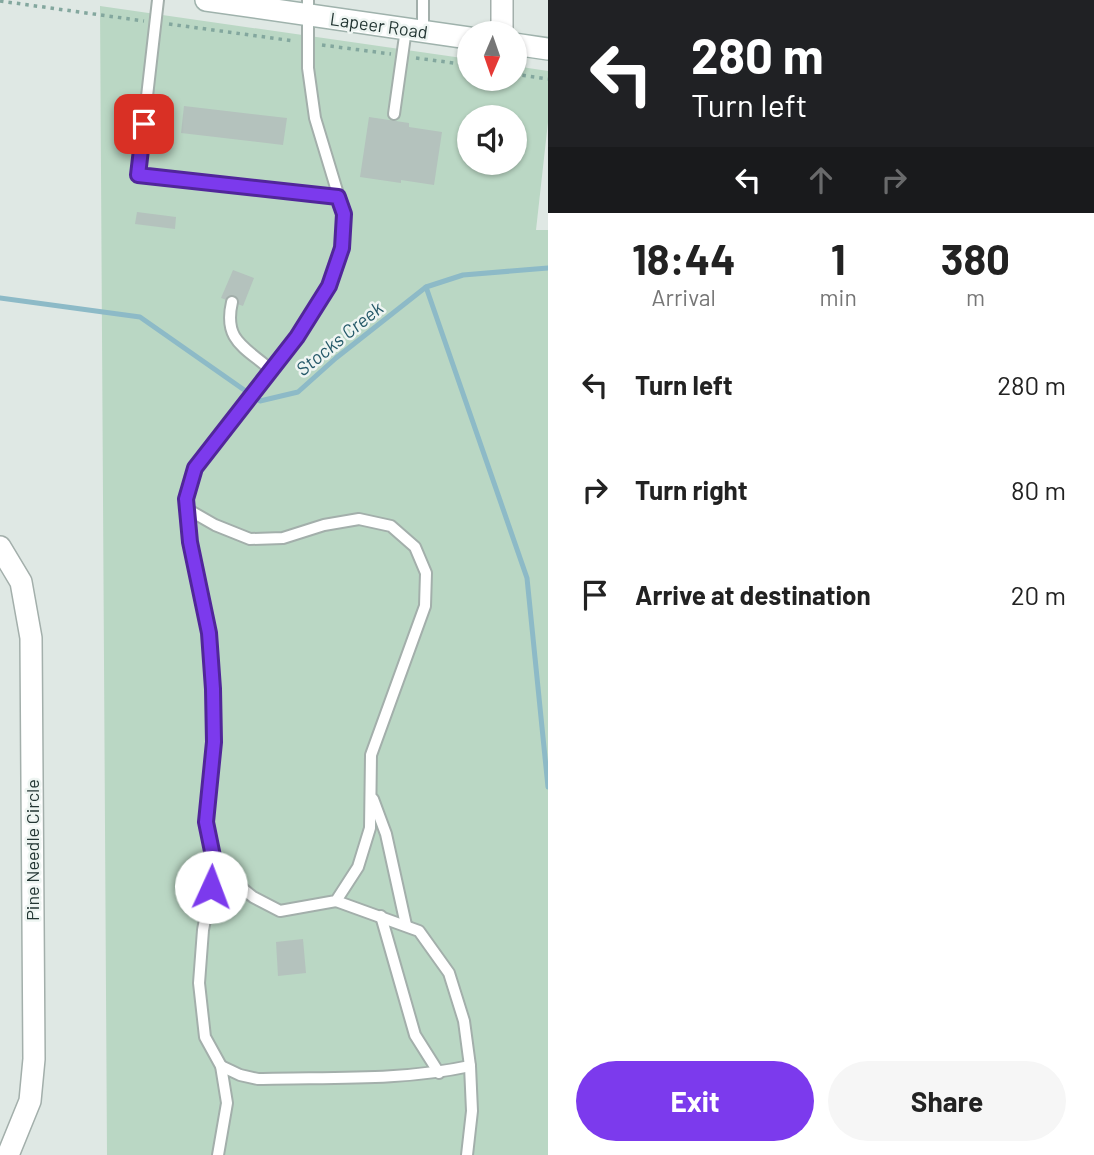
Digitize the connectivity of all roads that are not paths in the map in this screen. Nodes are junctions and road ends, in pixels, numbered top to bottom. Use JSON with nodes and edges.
{"nodes":[{"id":1,"x":158,"y":0,"type":"edge"},
{"id":2,"x":206,"y":0,"type":"edge"},
{"id":3,"x":423,"y":0,"type":"edge"},
{"id":4,"x":502,"y":0,"type":"edge"},
{"id":5,"x":308,"y":7,"type":"edge"},
{"id":6,"x":502,"y":21,"type":"edge"},
{"id":7,"x":414,"y":30,"type":"junction"},
{"id":8,"x":457,"y":36,"type":"edge"},
{"id":9,"x":527,"y":46,"type":"edge"},
{"id":10,"x":548,"y":49,"type":"edge"},
{"id":11,"x":394,"y":114,"type":"dead end"},
{"id":12,"x":338,"y":197,"type":"junction"},
{"id":13,"x":232,"y":302,"type":"dead end"},
{"id":14,"x":271,"y":370,"type":"junction"},
{"id":15,"x":187,"y":509,"type":"junction"},
{"id":16,"x":0,"y":547,"type":"edge"},
{"id":17,"x":371,"y":793,"type":"junction"},
{"id":18,"x":215,"y":866,"type":"junction"},
{"id":19,"x":336,"y":901,"type":"junction"},
{"id":20,"x":381,"y":916,"type":"junction"},
{"id":21,"x":406,"y":925,"type":"junction"},
{"id":22,"x":220,"y":1066,"type":"junction"},
{"id":23,"x":470,"y":1066,"type":"junction"},
{"id":24,"x":439,"y":1073,"type":"junction"},
{"id":25,"x":8,"y":1155,"type":"edge"},
{"id":26,"x":218,"y":1155,"type":"edge"},
{"id":27,"x":467,"y":1155,"type":"edge"}],
"edges":[{"from":1,"to":12,"type":"lane"},
{"from":2,"to":5,"type":"street","name":"Lapeer Road"},
{"from":3,"to":7,"type":"lane"},
{"from":4,"to":6,"type":"street"},
{"from":5,"to":7,"type":"street","name":"Lapeer Road"},
{"from":5,"to":12,"type":"lane"},
{"from":7,"to":8,"type":"street","name":"Lapeer Road"},
{"from":7,"to":11,"type":"lane"},
{"from":9,"to":10,"type":"street"},
{"from":12,"to":14,"type":"lane"},
{"from":13,"to":14,"type":"lane"},
{"from":14,"to":15,"type":"lane"},
{"from":15,"to":17,"type":"lane"},
{"from":15,"to":18,"type":"lane"},
{"from":16,"to":25,"type":"street","name":"Pine Needle Circle"},
{"from":17,"to":19,"type":"lane"},
{"from":17,"to":21,"type":"lane"},
{"from":18,"to":19,"type":"lane"},
{"from":18,"to":22,"type":"lane"},
{"from":19,"to":20,"type":"lane"},
{"from":20,"to":21,"type":"lane"},
{"from":20,"to":24,"type":"lane"},
{"from":21,"to":23,"type":"lane"},
{"from":22,"to":24,"type":"lane"},
{"from":22,"to":26,"type":"lane"},
{"from":23,"to":24,"type":"lane"},
{"from":23,"to":27,"type":"lane"}]}
